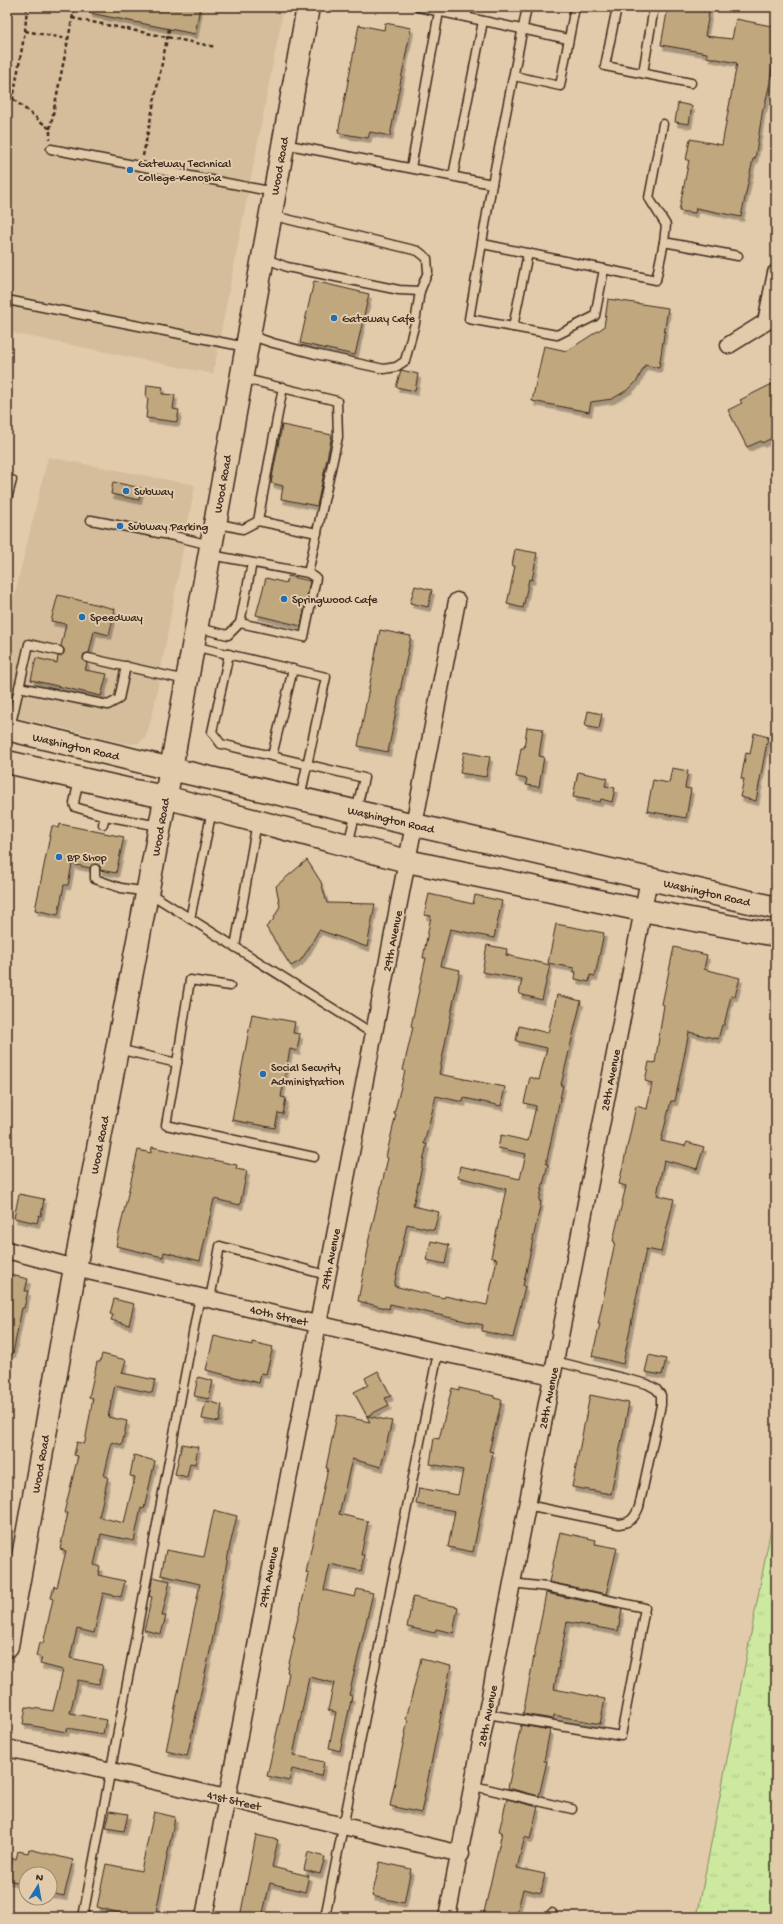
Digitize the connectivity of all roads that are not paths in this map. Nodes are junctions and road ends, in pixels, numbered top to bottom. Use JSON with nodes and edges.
{"nodes":[{"id":1,"x":308,"y":7,"type":"edge"},
{"id":2,"x":418,"y":7,"type":"edge"},
{"id":3,"x":468,"y":7,"type":"edge"},
{"id":4,"x":527,"y":7,"type":"edge"},
{"id":5,"x":575,"y":7,"type":"edge"},
{"id":6,"x":616,"y":7,"type":"edge"},
{"id":7,"x":654,"y":7,"type":"edge"},
{"id":8,"x":439,"y":12,"type":"junction"},
{"id":9,"x":466,"y":17,"type":"junction"},
{"id":10,"x":483,"y":21,"type":"junction"},
{"id":11,"x":523,"y":30,"type":"junction"},
{"id":12,"x":568,"y":40,"type":"junction"},
{"id":13,"x":643,"y":74,"type":"junction"},
{"id":14,"x":514,"y":76,"type":"junction"},
{"id":15,"x":692,"y":83,"type":"dead end"},
{"id":16,"x":663,"y":124,"type":"dead end"},
{"id":17,"x":283,"y":144,"type":"junction"},
{"id":18,"x":51,"y":149,"type":"road end"},
{"id":19,"x":411,"y":168,"type":"junction"},
{"id":20,"x":453,"y":176,"type":"junction"},
{"id":21,"x":492,"y":184,"type":"junction"},
{"id":22,"x":274,"y":192,"type":"junction"},
{"id":23,"x":270,"y":215,"type":"junction"},
{"id":24,"x":664,"y":242,"type":"junction"},
{"id":25,"x":483,"y":244,"type":"junction"},
{"id":26,"x":528,"y":252,"type":"junction"},
{"id":27,"x":738,"y":256,"type":"dead end"},
{"id":28,"x":262,"y":258,"type":"junction"},
{"id":29,"x":604,"y":269,"type":"junction"},
{"id":30,"x":776,"y":273,"type":"edge"},
{"id":31,"x":420,"y":291,"type":"junction"},
{"id":32,"x":7,"y":300,"type":"edge"},
{"id":33,"x":513,"y":327,"type":"junction"},
{"id":34,"x":248,"y":341,"type":"junction"},
{"id":35,"x":729,"y":345,"type":"dead end"},
{"id":36,"x":241,"y":378,"type":"junction"},
{"id":37,"x":283,"y":387,"type":"junction"},
{"id":38,"x":12,"y":480,"type":"dead end"},
{"id":39,"x":7,"y":499,"type":"edge"},
{"id":40,"x":90,"y":520,"type":"dead end"},
{"id":41,"x":258,"y":521,"type":"junction"},
{"id":42,"x":215,"y":523,"type":"junction"},
{"id":43,"x":317,"y":533,"type":"junction"},
{"id":44,"x":210,"y":550,"type":"junction"},
{"id":45,"x":252,"y":563,"type":"junction"},
{"id":46,"x":308,"y":573,"type":"junction"},
{"id":47,"x":457,"y":602,"type":"dead end"},
{"id":48,"x":240,"y":623,"type":"junction"},
{"id":49,"x":194,"y":637,"type":"junction"},
{"id":50,"x":59,"y":651,"type":"dead end"},
{"id":51,"x":229,"y":654,"type":"junction"},
{"id":52,"x":88,"y":658,"type":"dead end"},
{"id":53,"x":126,"y":666,"type":"junction"},
{"id":54,"x":293,"y":669,"type":"junction"},
{"id":55,"x":186,"y":680,"type":"junction"},
{"id":56,"x":19,"y":687,"type":"junction"},
{"id":57,"x":8,"y":734,"type":"edge"},
{"id":58,"x":272,"y":756,"type":"junction"},
{"id":59,"x":7,"y":762,"type":"edge"},
{"id":60,"x":308,"y":765,"type":"junction"},
{"id":61,"x":171,"y":770,"type":"junction"},
{"id":62,"x":79,"y":777,"type":"junction"},
{"id":63,"x":165,"y":796,"type":"junction"},
{"id":64,"x":300,"y":798,"type":"junction"},
{"id":65,"x":212,"y":809,"type":"junction"},
{"id":66,"x":356,"y":811,"type":"junction"},
{"id":67,"x":105,"y":816,"type":"junction"},
{"id":68,"x":258,"y":821,"type":"junction"},
{"id":69,"x":103,"y":824,"type":"dead end"},
{"id":70,"x":414,"y":824,"type":"junction"},
{"id":71,"x":160,"y":826,"type":"junction"},
{"id":72,"x":348,"y":845,"type":"junction"},
{"id":73,"x":407,"y":861,"type":"junction"},
{"id":74,"x":95,"y":869,"type":"dead end"},
{"id":75,"x":649,"y":879,"type":"junction"},
{"id":76,"x":148,"y":892,"type":"junction"},
{"id":77,"x":776,"y":908,"type":"edge"},
{"id":78,"x":642,"y":910,"type":"junction"},
{"id":79,"x":190,"y":919,"type":"junction"},
{"id":80,"x":776,"y":935,"type":"edge"},
{"id":81,"x":235,"y":947,"type":"junction"},
{"id":82,"x":230,"y":986,"type":"dead end"},
{"id":83,"x":374,"y":1035,"type":"junction"},
{"id":84,"x":117,"y":1049,"type":"junction"},
{"id":85,"x":177,"y":1062,"type":"junction"},
{"id":86,"x":314,"y":1157,"type":"dead end"},
{"id":87,"x":7,"y":1250,"type":"edge"},
{"id":88,"x":75,"y":1268,"type":"junction"},
{"id":89,"x":326,"y":1275,"type":"junction"},
{"id":90,"x":205,"y":1298,"type":"junction"},
{"id":91,"x":317,"y":1324,"type":"junction"},
{"id":92,"x":438,"y":1352,"type":"junction"},
{"id":93,"x":554,"y":1368,"type":"junction"},
{"id":94,"x":527,"y":1505,"type":"junction"},
{"id":95,"x":512,"y":1583,"type":"junction"},
{"id":96,"x":7,"y":1646,"type":"edge"},
{"id":97,"x":487,"y":1714,"type":"junction"},
{"id":98,"x":7,"y":1748,"type":"edge"},
{"id":99,"x":112,"y":1771,"type":"junction"},
{"id":100,"x":474,"y":1786,"type":"junction"},
{"id":101,"x":226,"y":1798,"type":"junction"},
{"id":102,"x":572,"y":1809,"type":"dead end"},
{"id":103,"x":343,"y":1826,"type":"junction"},
{"id":104,"x":461,"y":1854,"type":"junction"},
{"id":105,"x":83,"y":1917,"type":"edge"},
{"id":106,"x":204,"y":1917,"type":"edge"},
{"id":107,"x":325,"y":1917,"type":"edge"},
{"id":108,"x":447,"y":1917,"type":"edge"}],
"edges":[{"from":1,"to":17,"type":"street","name":"Wood Road"},
{"from":2,"to":8,"type":"lane"},
{"from":3,"to":9,"type":"lane"},
{"from":4,"to":11,"type":"lane"},
{"from":5,"to":12,"type":"lane"},
{"from":6,"to":13,"type":"lane"},
{"from":7,"to":13,"type":"lane"},
{"from":8,"to":9,"type":"lane"},
{"from":8,"to":19,"type":"lane"},
{"from":9,"to":10,"type":"lane"},
{"from":10,"to":11,"type":"lane"},
{"from":10,"to":20,"type":"lane"},
{"from":11,"to":12,"type":"lane"},
{"from":11,"to":14,"type":"lane"},
{"from":12,"to":14,"type":"lane"},
{"from":13,"to":15,"type":"lane"},
{"from":14,"to":21,"type":"lane"},
{"from":16,"to":24,"type":"lane"},
{"from":17,"to":19,"type":"lane"},
{"from":17,"to":22,"type":"street","name":"Wood Road"},
{"from":18,"to":22,"type":"lane"},
{"from":19,"to":20,"type":"lane"},
{"from":20,"to":21,"type":"lane"},
{"from":21,"to":25,"type":"lane"},
{"from":22,"to":23,"type":"street","name":"Wood Road"},
{"from":23,"to":28,"type":"street","name":"Wood Road"},
{"from":23,"to":31,"type":"lane"},
{"from":24,"to":27,"type":"lane"},
{"from":24,"to":29,"type":"lane"},
{"from":25,"to":26,"type":"lane"},
{"from":25,"to":33,"type":"lane"},
{"from":26,"to":29,"type":"lane"},
{"from":26,"to":33,"type":"lane"},
{"from":28,"to":31,"type":"lane"},
{"from":28,"to":34,"type":"street","name":"Wood Road"},
{"from":29,"to":33,"type":"lane"},
{"from":30,"to":35,"type":"street"},
{"from":31,"to":34,"type":"lane"},
{"from":32,"to":34,"type":"lane"},
{"from":34,"to":36,"type":"street","name":"Wood Road"},
{"from":36,"to":37,"type":"lane"},
{"from":36,"to":42,"type":"street","name":"Wood Road"},
{"from":37,"to":41,"type":"lane"},
{"from":37,"to":43,"type":"lane"},
{"from":38,"to":39,"type":"lane"},
{"from":40,"to":44,"type":"lane"},
{"from":41,"to":42,"type":"lane"},
{"from":41,"to":43,"type":"lane"},
{"from":42,"to":44,"type":"street","name":"Wood Road"},
{"from":43,"to":46,"type":"lane"},
{"from":44,"to":45,"type":"lane"},
{"from":44,"to":49,"type":"street","name":"Wood Road"},
{"from":45,"to":46,"type":"lane"},
{"from":45,"to":48,"type":"lane"},
{"from":46,"to":48,"type":"lane"},
{"from":47,"to":70,"type":"street","name":"29th Avenue"},
{"from":48,"to":49,"type":"lane"},
{"from":49,"to":51,"type":"lane"},
{"from":49,"to":55,"type":"street","name":"Wood Road"},
{"from":50,"to":56,"type":"lane"},
{"from":51,"to":54,"type":"lane"},
{"from":51,"to":58,"type":"lane"},
{"from":52,"to":53,"type":"lane"},
{"from":53,"to":55,"type":"lane"},
{"from":53,"to":56,"type":"lane"},
{"from":54,"to":58,"type":"lane"},
{"from":54,"to":60,"type":"lane"},
{"from":55,"to":61,"type":"street","name":"Wood Road"},
{"from":56,"to":57,"type":"lane"},
{"from":57,"to":61,"type":"street","name":"Washington Road"},
{"from":58,"to":60,"type":"lane"},
{"from":59,"to":62,"type":"street"},
{"from":60,"to":64,"type":"lane"},
{"from":60,"to":66,"type":"lane"},
{"from":61,"to":63,"type":"street","name":"Wood Road"},
{"from":61,"to":64,"type":"street","name":"Washington Road"},
{"from":62,"to":63,"type":"street"},
{"from":62,"to":67,"type":"lane"},
{"from":63,"to":65,"type":"street"},
{"from":63,"to":71,"type":"street","name":"Wood Road"},
{"from":64,"to":66,"type":"street","name":"Washington Road"},
{"from":65,"to":68,"type":"street"},
{"from":65,"to":79,"type":"lane"},
{"from":66,"to":70,"type":"street","name":"Washington Road"},
{"from":66,"to":72,"type":"lane"},
{"from":67,"to":69,"type":"lane"},
{"from":67,"to":71,"type":"lane"},
{"from":68,"to":72,"type":"street"},
{"from":68,"to":81,"type":"lane"},
{"from":70,"to":73,"type":"street","name":"29th Avenue"},
{"from":70,"to":75,"type":"street","name":"Washington Road"},
{"from":71,"to":76,"type":"street","name":"Wood Road"},
{"from":72,"to":73,"type":"street"},
{"from":73,"to":78,"type":"street"},
{"from":73,"to":83,"type":"street","name":"29th Avenue"},
{"from":74,"to":76,"type":"lane"},
{"from":75,"to":77,"type":"street","name":"Washington Road"},
{"from":75,"to":78,"type":"street","name":"28th Avenue"},
{"from":76,"to":79,"type":"lane"},
{"from":76,"to":84,"type":"street","name":"Wood Road"},
{"from":78,"to":80,"type":"street"},
{"from":78,"to":93,"type":"street","name":"28th Avenue"},
{"from":79,"to":81,"type":"lane"},
{"from":81,"to":83,"type":"lane"},
{"from":82,"to":85,"type":"lane"},
{"from":83,"to":89,"type":"street","name":"29th Avenue"},
{"from":84,"to":85,"type":"lane"},
{"from":84,"to":88,"type":"street","name":"Wood Road"},
{"from":85,"to":86,"type":"lane"},
{"from":87,"to":88,"type":"street","name":"40th Street"},
{"from":88,"to":90,"type":"street","name":"40th Street"},
{"from":88,"to":96,"type":"street","name":"Wood Road"},
{"from":89,"to":90,"type":"lane"},
{"from":89,"to":91,"type":"street","name":"29th Avenue"},
{"from":90,"to":91,"type":"street","name":"40th Street"},
{"from":90,"to":99,"type":"lane"},
{"from":91,"to":92,"type":"street","name":"40th Street"},
{"from":91,"to":101,"type":"street","name":"29th Avenue"},
{"from":92,"to":93,"type":"street","name":"40th Street"},
{"from":92,"to":103,"type":"lane"},
{"from":93,"to":94,"type":"street","name":"28th Avenue"},
{"from":93,"to":94,"type":"lane"},
{"from":94,"to":95,"type":"street","name":"28th Avenue"},
{"from":95,"to":97,"type":"street","name":"28th Avenue"},
{"from":95,"to":97,"type":"lane"},
{"from":97,"to":100,"type":"street","name":"28th Avenue"},
{"from":98,"to":99,"type":"street","name":"41st Street"},
{"from":99,"to":101,"type":"street","name":"41st Street"},
{"from":99,"to":105,"type":"lane"},
{"from":100,"to":102,"type":"lane"},
{"from":100,"to":104,"type":"street","name":"28th Avenue"},
{"from":101,"to":103,"type":"street","name":"41st Street"},
{"from":101,"to":106,"type":"street","name":"29th Avenue"},
{"from":103,"to":104,"type":"street","name":"41st Street"},
{"from":103,"to":107,"type":"lane"},
{"from":104,"to":108,"type":"street","name":"28th Avenue"}]}
